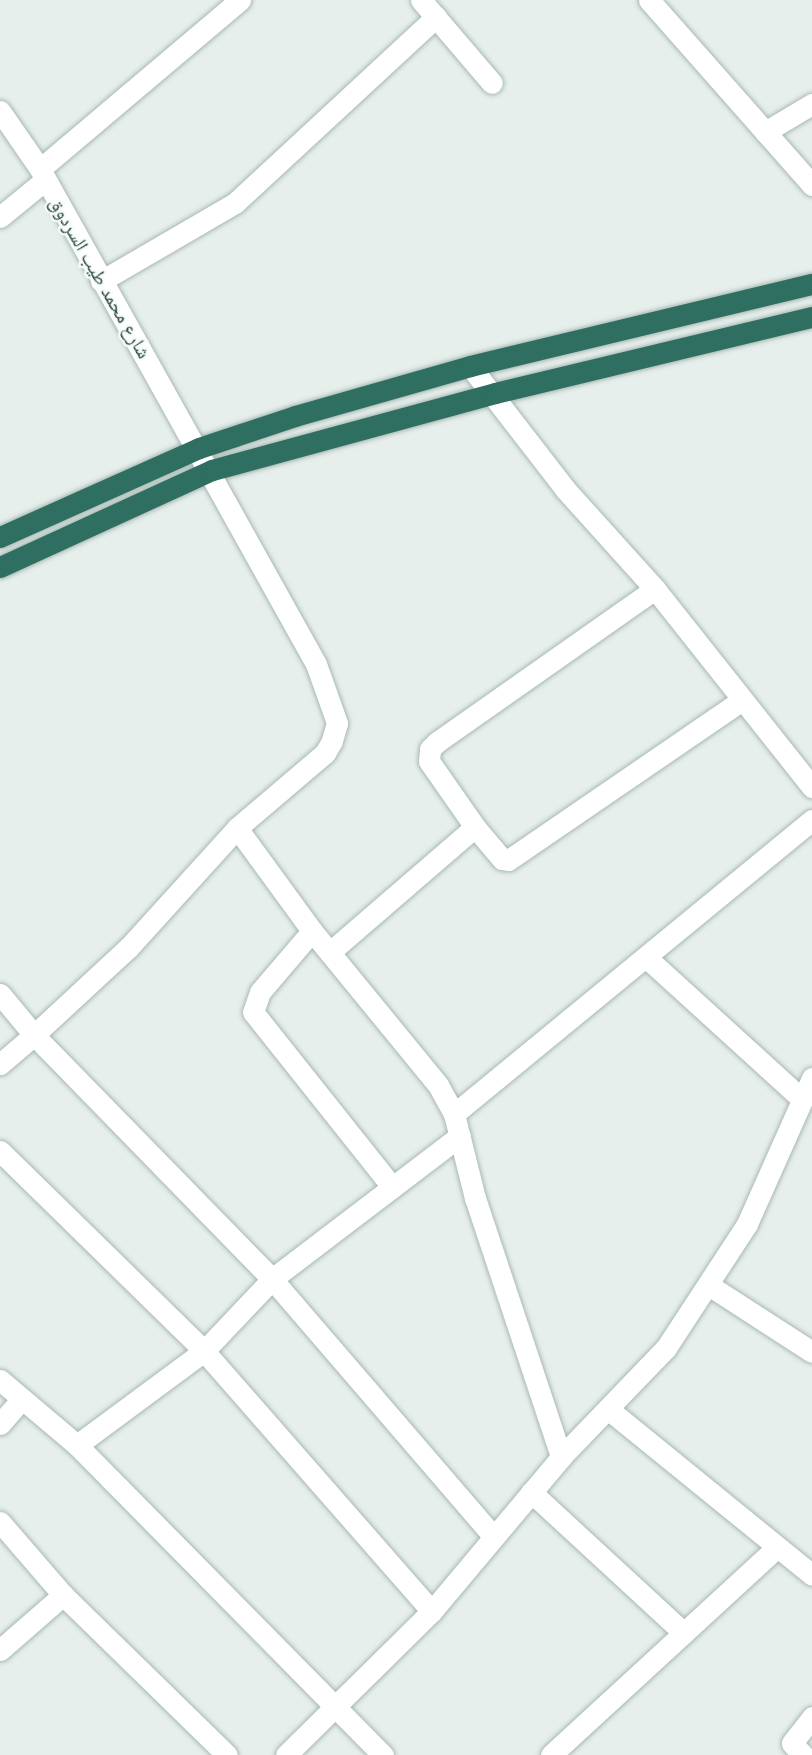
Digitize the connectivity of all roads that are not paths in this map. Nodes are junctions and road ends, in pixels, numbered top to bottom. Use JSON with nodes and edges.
{"nodes":[{"id":1,"x":240,"y":0,"type":"edge"},
{"id":2,"x":421,"y":0,"type":"edge"},
{"id":3,"x":649,"y":0,"type":"edge"},
{"id":4,"x":436,"y":17,"type":"junction"},
{"id":5,"x":492,"y":83,"type":"dead end"},
{"id":6,"x":812,"y":104,"type":"edge"},
{"id":7,"x":0,"y":111,"type":"edge"},
{"id":8,"x":765,"y":132,"type":"junction"},
{"id":9,"x":42,"y":175,"type":"junction"},
{"id":10,"x":812,"y":185,"type":"edge"},
{"id":11,"x":0,"y":217,"type":"edge"},
{"id":12,"x":101,"y":281,"type":"junction"},
{"id":13,"x":812,"y":284,"type":"edge"},
{"id":14,"x":812,"y":317,"type":"edge"},
{"id":15,"x":470,"y":366,"type":"junction"},
{"id":16,"x":495,"y":393,"type":"junction"},
{"id":17,"x":199,"y":448,"type":"junction"},
{"id":18,"x":212,"y":470,"type":"junction"},
{"id":19,"x":0,"y":537,"type":"edge"},
{"id":20,"x":0,"y":567,"type":"edge"},
{"id":21,"x":655,"y":589,"type":"junction"},
{"id":22,"x":742,"y":700,"type":"junction"},
{"id":23,"x":812,"y":787,"type":"edge"},
{"id":24,"x":812,"y":820,"type":"edge"},
{"id":25,"x":475,"y":827,"type":"junction"},
{"id":26,"x":237,"y":828,"type":"junction"},
{"id":27,"x":312,"y":931,"type":"junction"},
{"id":28,"x":330,"y":952,"type":"junction"},
{"id":29,"x":648,"y":959,"type":"junction"},
{"id":30,"x":0,"y":994,"type":"edge"},
{"id":31,"x":34,"y":1035,"type":"junction"},
{"id":32,"x":0,"y":1064,"type":"edge"},
{"id":33,"x":812,"y":1078,"type":"edge"},
{"id":34,"x":802,"y":1099,"type":"junction"},
{"id":35,"x":454,"y":1114,"type":"junction"},
{"id":36,"x":460,"y":1136,"type":"junction"},
{"id":37,"x":0,"y":1150,"type":"edge"},
{"id":38,"x":392,"y":1187,"type":"junction"},
{"id":39,"x":272,"y":1279,"type":"junction"},
{"id":40,"x":710,"y":1286,"type":"junction"},
{"id":41,"x":204,"y":1351,"type":"junction"},
{"id":42,"x":812,"y":1352,"type":"edge"},
{"id":43,"x":0,"y":1380,"type":"edge"},
{"id":44,"x":22,"y":1399,"type":"junction"},
{"id":45,"x":608,"y":1409,"type":"junction"},
{"id":46,"x":0,"y":1424,"type":"edge"},
{"id":47,"x":77,"y":1445,"type":"junction"},
{"id":48,"x":561,"y":1457,"type":"junction"},
{"id":49,"x":531,"y":1492,"type":"junction"},
{"id":50,"x":0,"y":1522,"type":"edge"},
{"id":51,"x":494,"y":1536,"type":"junction"},
{"id":52,"x":775,"y":1549,"type":"junction"},
{"id":53,"x":812,"y":1575,"type":"edge"},
{"id":54,"x":63,"y":1595,"type":"junction"},
{"id":55,"x":432,"y":1611,"type":"junction"},
{"id":56,"x":684,"y":1633,"type":"junction"},
{"id":57,"x":0,"y":1650,"type":"edge"},
{"id":58,"x":334,"y":1709,"type":"junction"},
{"id":59,"x":812,"y":1717,"type":"edge"},
{"id":60,"x":792,"y":1751,"type":"edge"},
{"id":61,"x":227,"y":1755,"type":"edge"},
{"id":62,"x":286,"y":1755,"type":"edge"},
{"id":63,"x":383,"y":1755,"type":"edge"},
{"id":64,"x":551,"y":1755,"type":"edge"}],
"edges":[{"from":1,"to":9,"type":"street"},
{"from":2,"to":4,"type":"street"},
{"from":3,"to":8,"type":"street"},
{"from":4,"to":5,"type":"street"},
{"from":4,"to":12,"type":"street"},
{"from":6,"to":8,"type":"street"},
{"from":7,"to":9,"type":"street","name":"شارع محمد طيب السردوق"},
{"from":8,"to":10,"type":"street"},
{"from":9,"to":11,"type":"street"},
{"from":9,"to":12,"type":"street","name":"شارع محمد طيب السردوق"},
{"from":12,"to":17,"type":"street","name":"شارع محمد طيب السردوق"},
{"from":13,"to":15,"type":"highway"},
{"from":14,"to":16,"type":"highway"},
{"from":15,"to":16,"type":"street"},
{"from":15,"to":17,"type":"highway"},
{"from":16,"to":18,"type":"highway"},
{"from":16,"to":21,"type":"street"},
{"from":17,"to":18,"type":"street","name":"شارع محمد طيب السردوق"},
{"from":17,"to":19,"type":"highway"},
{"from":18,"to":20,"type":"highway"},
{"from":18,"to":26,"type":"street","name":"شارع محمد طيب السردوق"},
{"from":21,"to":22,"type":"street"},
{"from":21,"to":25,"type":"street"},
{"from":22,"to":23,"type":"street"},
{"from":22,"to":25,"type":"street"},
{"from":24,"to":29,"type":"street"},
{"from":25,"to":28,"type":"street"},
{"from":26,"to":27,"type":"street"},
{"from":26,"to":31,"type":"street","name":"شارع محمد طيب السردوق"},
{"from":27,"to":28,"type":"street"},
{"from":27,"to":38,"type":"street"},
{"from":28,"to":35,"type":"street"},
{"from":29,"to":34,"type":"street"},
{"from":29,"to":35,"type":"street"},
{"from":30,"to":31,"type":"street"},
{"from":31,"to":32,"type":"street","name":"شارع محمد طيب السردوق"},
{"from":31,"to":39,"type":"street"},
{"from":33,"to":34,"type":"street"},
{"from":34,"to":40,"type":"street"},
{"from":35,"to":36,"type":"street"},
{"from":36,"to":38,"type":"street"},
{"from":36,"to":48,"type":"street"},
{"from":37,"to":41,"type":"street"},
{"from":38,"to":39,"type":"street"},
{"from":39,"to":41,"type":"street"},
{"from":39,"to":51,"type":"street"},
{"from":40,"to":42,"type":"street"},
{"from":40,"to":45,"type":"street"},
{"from":41,"to":47,"type":"street"},
{"from":41,"to":55,"type":"street"},
{"from":43,"to":44,"type":"street"},
{"from":44,"to":46,"type":"street"},
{"from":44,"to":47,"type":"street"},
{"from":45,"to":48,"type":"street"},
{"from":45,"to":52,"type":"street"},
{"from":47,"to":58,"type":"street"},
{"from":48,"to":49,"type":"street"},
{"from":49,"to":51,"type":"street"},
{"from":49,"to":56,"type":"street"},
{"from":50,"to":54,"type":"street"},
{"from":51,"to":55,"type":"street"},
{"from":52,"to":53,"type":"street"},
{"from":52,"to":56,"type":"street"},
{"from":54,"to":57,"type":"street"},
{"from":54,"to":61,"type":"street"},
{"from":55,"to":58,"type":"street"},
{"from":56,"to":64,"type":"street"},
{"from":58,"to":62,"type":"street"},
{"from":58,"to":63,"type":"street"},
{"from":59,"to":60,"type":"street"}]}
